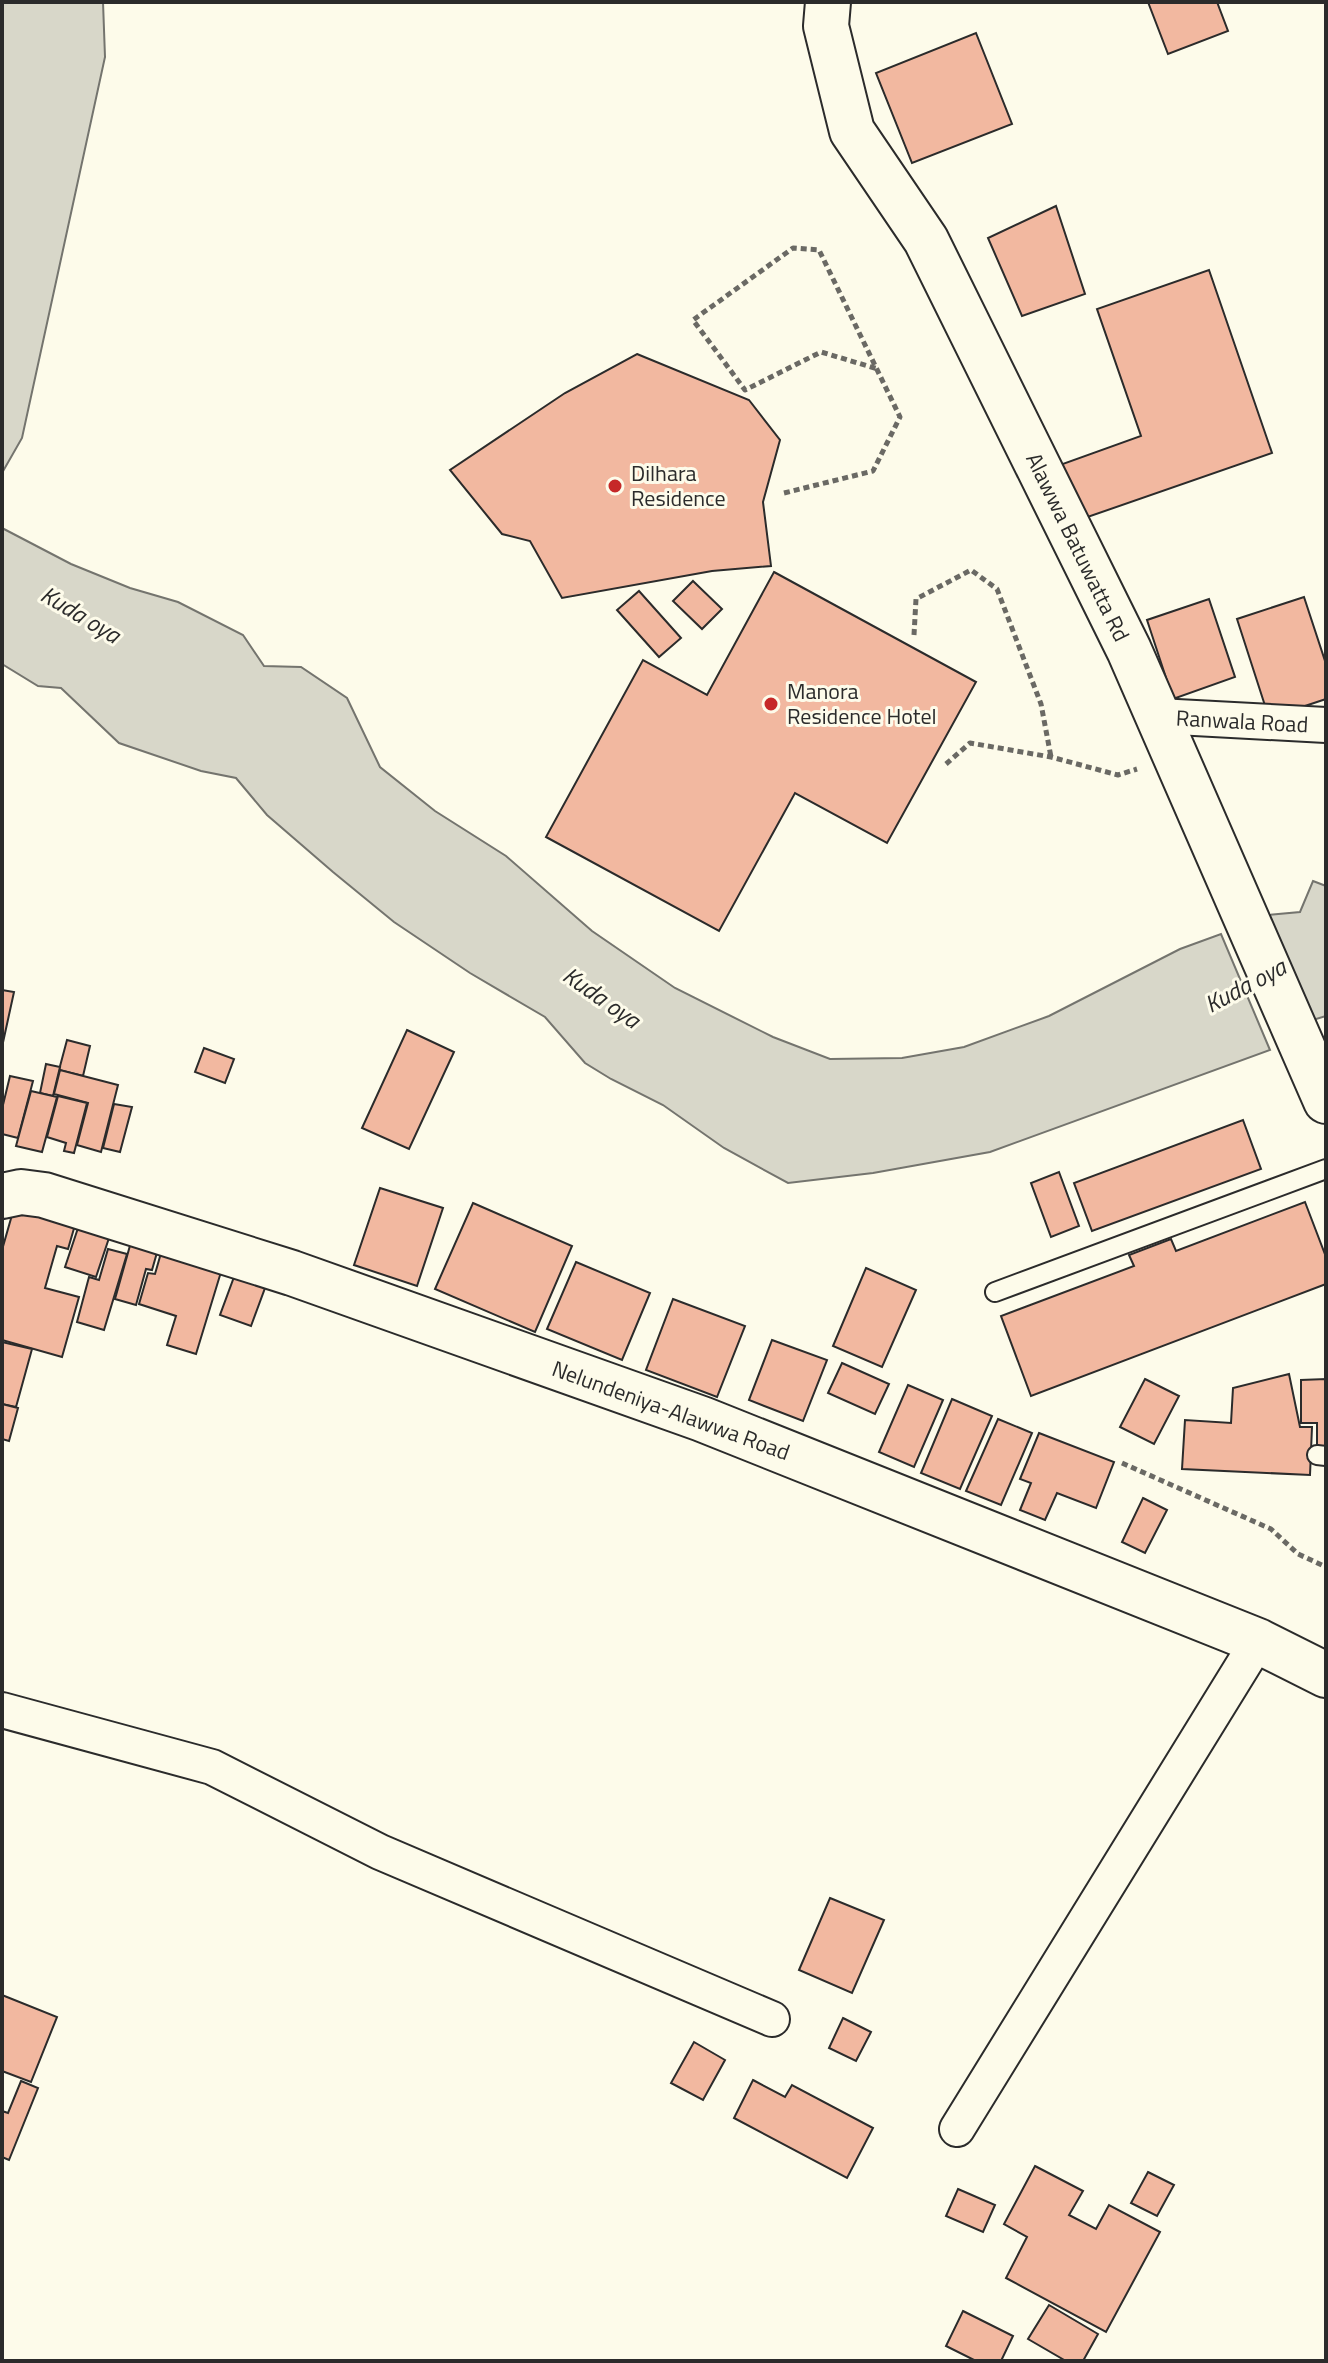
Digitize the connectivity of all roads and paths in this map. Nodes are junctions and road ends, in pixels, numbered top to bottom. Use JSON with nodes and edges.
{"nodes":[{"id":1,"x":828,"y":2,"type":"edge"},
{"id":2,"x":878,"y":369,"type":"junction"},
{"id":3,"x":784,"y":493,"type":"dead end"},
{"id":4,"x":914,"y":635,"type":"dead end"},
{"id":5,"x":1158,"y":716,"type":"junction"},
{"id":6,"x":1326,"y":725,"type":"edge"},
{"id":7,"x":1051,"y":757,"type":"junction"},
{"id":8,"x":1176,"y":757,"type":"junction"},
{"id":9,"x":946,"y":764,"type":"dead end"},
{"id":10,"x":1326,"y":1101,"type":"edge"},
{"id":11,"x":1326,"y":1169,"type":"edge"},
{"id":12,"x":2,"y":1196,"type":"edge"},
{"id":13,"x":995,"y":1292,"type":"dead end"},
{"id":14,"x":1122,"y":1463,"type":"dead end"},
{"id":15,"x":1326,"y":1567,"type":"edge"},
{"id":16,"x":1258,"y":1641,"type":"junction"},
{"id":17,"x":1326,"y":1675,"type":"edge"},
{"id":18,"x":2,"y":1710,"type":"edge"},
{"id":19,"x":772,"y":2019,"type":"dead end"},
{"id":20,"x":957,"y":2129,"type":"dead end"}],
"edges":[{"from":1,"to":5,"type":"main road","name":"Alawwa Batuwatta Rd"},
{"from":2,"to":2,"type":"path"},
{"from":2,"to":3,"type":"path"},
{"from":4,"to":7,"type":"path"},
{"from":5,"to":6,"type":"street","name":"Ranwala Road"},
{"from":5,"to":8,"type":"main road","name":"Alawwa Batuwatta Rd"},
{"from":7,"to":8,"type":"path"},
{"from":7,"to":9,"type":"path"},
{"from":8,"to":10,"type":"main road","name":"Alawwa Batuwatta Rd"},
{"from":11,"to":13,"type":"lane"},
{"from":12,"to":16,"type":"main road","name":"Nelundeniya-Alawwa Road"},
{"from":14,"to":15,"type":"path"},
{"from":16,"to":17,"type":"main road","name":"Nelundeniya-Alawwa Road"},
{"from":16,"to":20,"type":"street"},
{"from":18,"to":19,"type":"street"}]}
